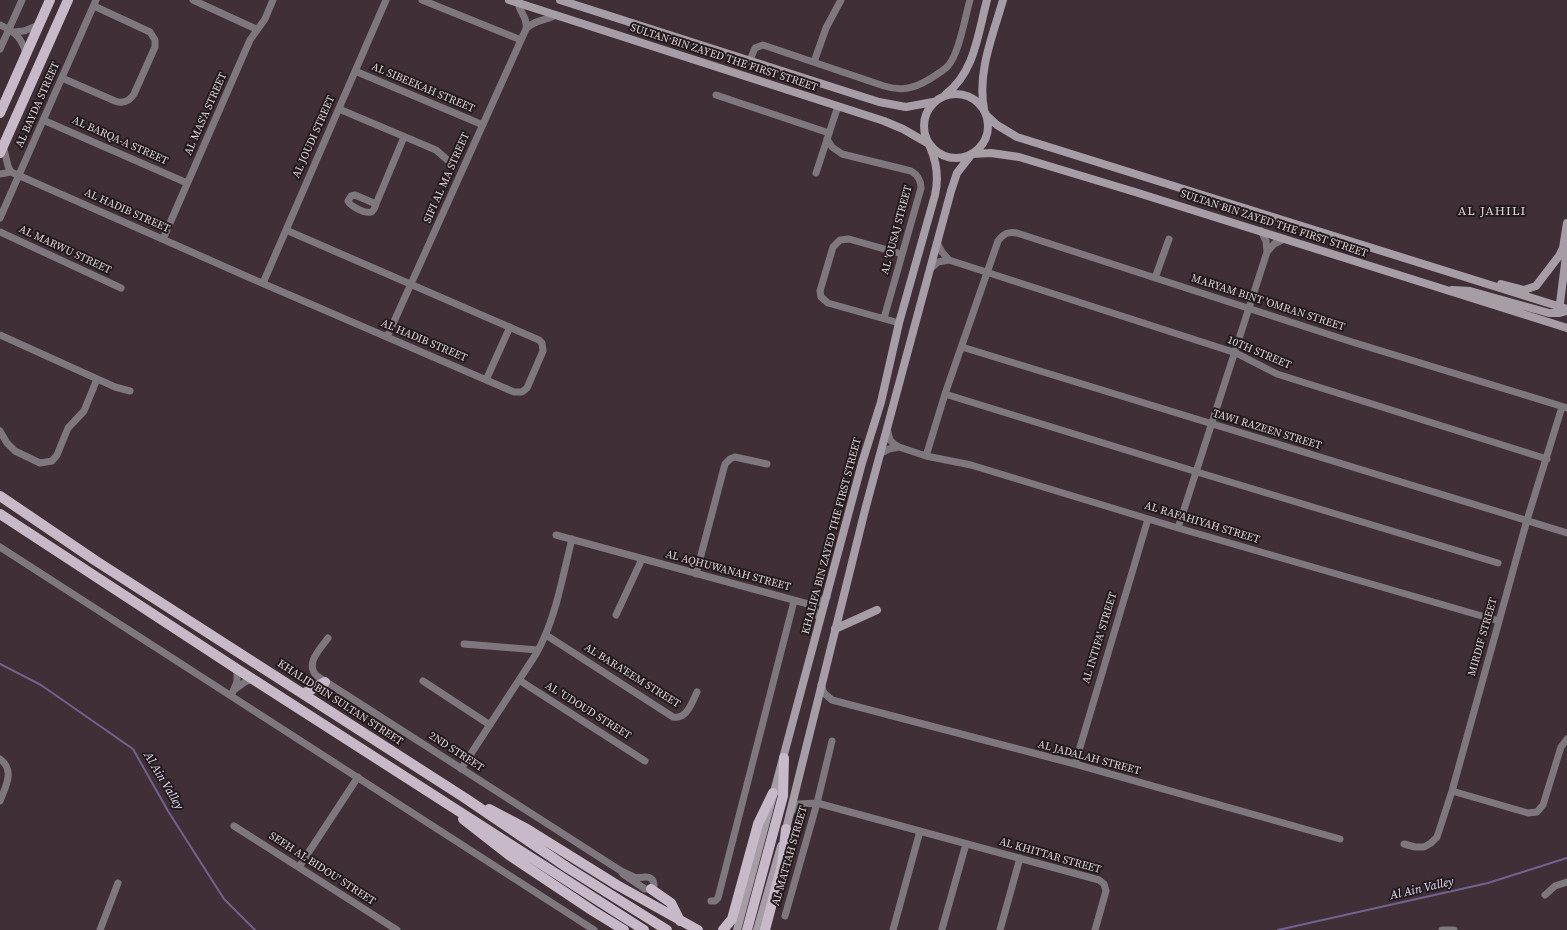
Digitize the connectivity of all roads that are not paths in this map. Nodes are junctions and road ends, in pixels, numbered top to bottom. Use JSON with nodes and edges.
{"nodes":[{"id":1,"x":22,"y":0,"type":"edge"},
{"id":2,"x":50,"y":0,"type":"edge"},
{"id":3,"x":68,"y":0,"type":"edge"},
{"id":4,"x":193,"y":0,"type":"edge"},
{"id":5,"x":273,"y":0,"type":"edge"},
{"id":6,"x":386,"y":0,"type":"edge"},
{"id":7,"x":422,"y":0,"type":"edge"},
{"id":8,"x":509,"y":0,"type":"edge"},
{"id":9,"x":560,"y":0,"type":"edge"},
{"id":10,"x":841,"y":0,"type":"edge"},
{"id":11,"x":970,"y":0,"type":"edge"},
{"id":12,"x":987,"y":0,"type":"edge"},
{"id":13,"x":1003,"y":0,"type":"edge"},
{"id":14,"x":95,"y":3,"type":"edge"},
{"id":15,"x":518,"y":3,"type":"junction"},
{"id":16,"x":556,"y":15,"type":"junction"},
{"id":17,"x":0,"y":25,"type":"edge"},
{"id":18,"x":38,"y":25,"type":"junction"},
{"id":19,"x":256,"y":29,"type":"junction"},
{"id":20,"x":526,"y":29,"type":"junction"},
{"id":21,"x":11,"y":31,"type":"junction"},
{"id":22,"x":522,"y":40,"type":"junction"},
{"id":23,"x":0,"y":49,"type":"edge"},
{"id":24,"x":26,"y":53,"type":"junction"},
{"id":25,"x":750,"y":60,"type":"junction"},
{"id":26,"x":814,"y":62,"type":"junction"},
{"id":27,"x":356,"y":71,"type":"junction"},
{"id":28,"x":62,"y":78,"type":"junction"},
{"id":29,"x":716,"y":95,"type":"dead end"},
{"id":30,"x":946,"y":95,"type":"junction"},
{"id":31,"x":934,"y":102,"type":"junction"},
{"id":32,"x":838,"y":106,"type":"junction"},
{"id":33,"x":339,"y":109,"type":"junction"},
{"id":34,"x":985,"y":112,"type":"junction"},
{"id":35,"x":0,"y":113,"type":"edge"},
{"id":36,"x":43,"y":120,"type":"junction"},
{"id":37,"x":483,"y":125,"type":"junction"},
{"id":38,"x":828,"y":136,"type":"junction"},
{"id":39,"x":404,"y":137,"type":"junction"},
{"id":40,"x":930,"y":145,"type":"junction"},
{"id":41,"x":2,"y":149,"type":"edge"},
{"id":42,"x":971,"y":155,"type":"junction"},
{"id":43,"x":451,"y":163,"type":"dead end"},
{"id":44,"x":12,"y":172,"type":"junction"},
{"id":45,"x":816,"y":173,"type":"dead end"},
{"id":46,"x":0,"y":174,"type":"edge"},
{"id":47,"x":19,"y":175,"type":"junction"},
{"id":48,"x":187,"y":183,"type":"junction"},
{"id":49,"x":376,"y":204,"type":"dead end"},
{"id":50,"x":0,"y":218,"type":"edge"},
{"id":51,"x":1567,"y":223,"type":"edge"},
{"id":52,"x":286,"y":230,"type":"junction"},
{"id":53,"x":1261,"y":231,"type":"junction"},
{"id":54,"x":0,"y":232,"type":"edge"},
{"id":55,"x":163,"y":239,"type":"junction"},
{"id":56,"x":1169,"y":239,"type":"dead end"},
{"id":57,"x":1284,"y":239,"type":"junction"},
{"id":58,"x":937,"y":243,"type":"junction"},
{"id":59,"x":1567,"y":248,"type":"edge"},
{"id":60,"x":1267,"y":252,"type":"junction"},
{"id":61,"x":902,"y":254,"type":"junction"},
{"id":62,"x":949,"y":260,"type":"junction"},
{"id":63,"x":930,"y":269,"type":"junction"},
{"id":64,"x":987,"y":272,"type":"junction"},
{"id":65,"x":1155,"y":278,"type":"junction"},
{"id":66,"x":262,"y":283,"type":"junction"},
{"id":67,"x":1482,"y":283,"type":"junction"},
{"id":68,"x":411,"y":284,"type":"junction"},
{"id":69,"x":121,"y":288,"type":"dead end"},
{"id":70,"x":1446,"y":290,"type":"junction"},
{"id":71,"x":1249,"y":308,"type":"junction"},
{"id":72,"x":1563,"y":310,"type":"edge"},
{"id":73,"x":884,"y":318,"type":"junction"},
{"id":74,"x":900,"y":323,"type":"junction"},
{"id":75,"x":510,"y":327,"type":"junction"},
{"id":76,"x":1563,"y":327,"type":"edge"},
{"id":77,"x":0,"y":335,"type":"edge"},
{"id":78,"x":387,"y":337,"type":"junction"},
{"id":79,"x":962,"y":347,"type":"junction"},
{"id":80,"x":1236,"y":352,"type":"junction"},
{"id":81,"x":97,"y":379,"type":"junction"},
{"id":82,"x":486,"y":380,"type":"junction"},
{"id":83,"x":130,"y":391,"type":"dead end"},
{"id":84,"x":945,"y":394,"type":"junction"},
{"id":85,"x":1565,"y":407,"type":"edge"},
{"id":86,"x":1212,"y":424,"type":"junction"},
{"id":87,"x":887,"y":429,"type":"junction"},
{"id":88,"x":0,"y":431,"type":"edge"},
{"id":89,"x":899,"y":447,"type":"junction"},
{"id":90,"x":880,"y":454,"type":"junction"},
{"id":91,"x":926,"y":456,"type":"junction"},
{"id":92,"x":1547,"y":459,"type":"junction"},
{"id":93,"x":767,"y":464,"type":"dead end"},
{"id":94,"x":1197,"y":472,"type":"junction"},
{"id":95,"x":0,"y":496,"type":"edge"},
{"id":96,"x":0,"y":514,"type":"edge"},
{"id":97,"x":1148,"y":519,"type":"junction"},
{"id":98,"x":1527,"y":520,"type":"junction"},
{"id":99,"x":1178,"y":528,"type":"junction"},
{"id":100,"x":1567,"y":533,"type":"edge"},
{"id":101,"x":556,"y":535,"type":"dead end"},
{"id":102,"x":572,"y":539,"type":"junction"},
{"id":103,"x":0,"y":547,"type":"edge"},
{"id":104,"x":642,"y":559,"type":"junction"},
{"id":105,"x":1498,"y":563,"type":"dead end"},
{"id":106,"x":696,"y":574,"type":"junction"},
{"id":107,"x":827,"y":597,"type":"junction"},
{"id":108,"x":794,"y":601,"type":"junction"},
{"id":109,"x":808,"y":604,"type":"junction"},
{"id":110,"x":877,"y":610,"type":"dead end"},
{"id":111,"x":616,"y":615,"type":"dead end"},
{"id":112,"x":820,"y":619,"type":"junction"},
{"id":113,"x":1499,"y":622,"type":"junction"},
{"id":114,"x":836,"y":628,"type":"junction"},
{"id":115,"x":546,"y":635,"type":"junction"},
{"id":116,"x":328,"y":638,"type":"dead end"},
{"id":117,"x":464,"y":644,"type":"dead end"},
{"id":118,"x":538,"y":650,"type":"junction"},
{"id":119,"x":237,"y":669,"type":"junction"},
{"id":120,"x":253,"y":679,"type":"junction"},
{"id":121,"x":519,"y":680,"type":"junction"},
{"id":122,"x":423,"y":681,"type":"dead end"},
{"id":123,"x":325,"y":682,"type":"junction"},
{"id":124,"x":821,"y":684,"type":"junction"},
{"id":125,"x":697,"y":692,"type":"dead end"},
{"id":126,"x":233,"y":693,"type":"junction"},
{"id":127,"x":304,"y":694,"type":"junction"},
{"id":128,"x":832,"y":700,"type":"junction"},
{"id":129,"x":815,"y":709,"type":"junction"},
{"id":130,"x":490,"y":725,"type":"junction"},
{"id":131,"x":1567,"y":739,"type":"edge"},
{"id":132,"x":832,"y":741,"type":"dead end"},
{"id":133,"x":784,"y":758,"type":"junction"},
{"id":134,"x":0,"y":759,"type":"edge"},
{"id":135,"x":645,"y":761,"type":"dead end"},
{"id":136,"x":1074,"y":764,"type":"junction"},
{"id":137,"x":461,"y":769,"type":"junction"},
{"id":138,"x":358,"y":777,"type":"junction"},
{"id":139,"x":796,"y":784,"type":"junction"},
{"id":140,"x":1452,"y":791,"type":"junction"},
{"id":141,"x":773,"y":793,"type":"junction"},
{"id":142,"x":465,"y":798,"type":"junction"},
{"id":143,"x":0,"y":801,"type":"edge"},
{"id":144,"x":444,"y":802,"type":"junction"},
{"id":145,"x":814,"y":803,"type":"junction"},
{"id":146,"x":789,"y":814,"type":"junction"},
{"id":147,"x":234,"y":826,"type":"dead end"},
{"id":148,"x":786,"y":829,"type":"junction"},
{"id":149,"x":920,"y":831,"type":"junction"},
{"id":150,"x":1340,"y":839,"type":"dead end"},
{"id":151,"x":966,"y":844,"type":"junction"},
{"id":152,"x":1404,"y":844,"type":"dead end"},
{"id":153,"x":1020,"y":858,"type":"junction"},
{"id":154,"x":299,"y":867,"type":"junction"},
{"id":155,"x":621,"y":871,"type":"junction"},
{"id":156,"x":1567,"y":882,"type":"edge"},
{"id":157,"x":118,"y":883,"type":"dead end"},
{"id":158,"x":651,"y":889,"type":"junction"},
{"id":159,"x":1545,"y":895,"type":"dead end"},
{"id":160,"x":711,"y":901,"type":"dead end"},
{"id":161,"x":785,"y":916,"type":"dead end"},
{"id":162,"x":680,"y":921,"type":"junction"},
{"id":163,"x":942,"y":929,"type":"edge"},
{"id":164,"x":100,"y":930,"type":"edge"},
{"id":165,"x":397,"y":930,"type":"edge"},
{"id":166,"x":594,"y":930,"type":"edge"},
{"id":167,"x":624,"y":930,"type":"edge"},
{"id":168,"x":644,"y":930,"type":"edge"},
{"id":169,"x":667,"y":930,"type":"edge"},
{"id":170,"x":698,"y":930,"type":"edge"},
{"id":171,"x":722,"y":930,"type":"edge"},
{"id":172,"x":737,"y":930,"type":"edge"},
{"id":173,"x":747,"y":930,"type":"edge"},
{"id":174,"x":757,"y":930,"type":"edge"},
{"id":175,"x":765,"y":930,"type":"edge"},
{"id":176,"x":893,"y":930,"type":"edge"},
{"id":177,"x":1000,"y":930,"type":"edge"},
{"id":178,"x":1095,"y":930,"type":"edge"},
{"id":179,"x":1442,"y":930,"type":"edge"},
{"id":180,"x":1454,"y":930,"type":"edge"}],
"edges":[{"from":1,"to":21,"type":"street"},
{"from":2,"to":18,"type":"main road"},
{"from":3,"to":41,"type":"main road"},
{"from":4,"to":19,"type":"street"},
{"from":5,"to":19,"type":"street","name":"AL MAS'A STREET"},
{"from":6,"to":27,"type":"street","name":"AL JOUDI STREET"},
{"from":7,"to":22,"type":"street"},
{"from":8,"to":15,"type":"main road","name":"SULTAN BIN ZAYED THE FIRST STREET"},
{"from":9,"to":25,"type":"main road","name":"SULTAN BIN ZAYED THE FIRST STREET"},
{"from":10,"to":26,"type":"street"},
{"from":11,"to":26,"type":"street"},
{"from":12,"to":30,"type":"main road"},
{"from":13,"to":34,"type":"main road"},
{"from":14,"to":28,"type":"street","name":"AL BAYDA STREET"},
{"from":14,"to":28,"type":"street"},
{"from":15,"to":16,"type":"main road","name":"SULTAN BIN ZAYED THE FIRST STREET"},
{"from":15,"to":20,"type":"street"},
{"from":16,"to":20,"type":"street"},
{"from":16,"to":32,"type":"main road","name":"SULTAN BIN ZAYED THE FIRST STREET"},
{"from":17,"to":21,"type":"street"},
{"from":18,"to":21,"type":"street"},
{"from":18,"to":24,"type":"main road"},
{"from":19,"to":48,"type":"street","name":"AL MAS'A STREET"},
{"from":20,"to":22,"type":"street","name":"SIFI AL MA STREET"},
{"from":21,"to":23,"type":"street"},
{"from":21,"to":24,"type":"street"},
{"from":22,"to":37,"type":"street","name":"SIFI AL MA STREET"},
{"from":24,"to":35,"type":"main road"},
{"from":25,"to":26,"type":"street"},
{"from":25,"to":31,"type":"main road","name":"SULTAN BIN ZAYED THE FIRST STREET"},
{"from":27,"to":33,"type":"street","name":"AL JOUDI STREET"},
{"from":27,"to":37,"type":"street","name":"AL SIBEEKAH STREET"},
{"from":28,"to":36,"type":"street","name":"AL BAYDA STREET"},
{"from":29,"to":38,"type":"street","name":"AL 'OUSAJ STREET"},
{"from":30,"to":31,"type":"main road"},
{"from":30,"to":34,"type":"main road"},
{"from":31,"to":40,"type":"main road"},
{"from":32,"to":38,"type":"street"},
{"from":32,"to":40,"type":"main road","name":"SULTAN BIN ZAYED THE FIRST STREET"},
{"from":33,"to":39,"type":"street"},
{"from":33,"to":52,"type":"street","name":"AL JOUDI STREET"},
{"from":34,"to":42,"type":"main road"},
{"from":34,"to":67,"type":"main road","name":"SULTAN BIN ZAYED THE FIRST STREET"},
{"from":36,"to":47,"type":"street","name":"AL BAYDA STREET"},
{"from":36,"to":48,"type":"street","name":"AL BARQA-A STREET"},
{"from":37,"to":68,"type":"street","name":"SIFI AL MA STREET"},
{"from":38,"to":45,"type":"street"},
{"from":38,"to":61,"type":"street","name":"AL 'OUSAJ STREET"},
{"from":39,"to":43,"type":"street"},
{"from":39,"to":49,"type":"street"},
{"from":40,"to":42,"type":"main road"},
{"from":40,"to":74,"type":"main road","name":"KHALIFA BIN ZAYED THE FIRST STREET"},
{"from":41,"to":44,"type":"street"},
{"from":42,"to":53,"type":"main road","name":"SULTAN BIN ZAYED THE FIRST STREET"},
{"from":42,"to":58,"type":"main road"},
{"from":44,"to":46,"type":"street"},
{"from":44,"to":47,"type":"street","name":"AL HADIB STREET"},
{"from":47,"to":50,"type":"street","name":"AL BAYDA STREET"},
{"from":47,"to":55,"type":"street","name":"AL HADIB STREET"},
{"from":48,"to":55,"type":"street","name":"AL MAS'A STREET"},
{"from":51,"to":67,"type":"main road"},
{"from":52,"to":66,"type":"street","name":"AL JOUDI STREET"},
{"from":52,"to":68,"type":"street","name":"AL HADIB STREET"},
{"from":53,"to":57,"type":"main road","name":"SULTAN BIN ZAYED THE FIRST STREET"},
{"from":53,"to":60,"type":"street"},
{"from":54,"to":69,"type":"street","name":"AL MARWU STREET"},
{"from":55,"to":66,"type":"street","name":"AL HADIB STREET"},
{"from":56,"to":65,"type":"street"},
{"from":57,"to":60,"type":"street"},
{"from":57,"to":70,"type":"main road","name":"SULTAN BIN ZAYED THE FIRST STREET"},
{"from":58,"to":62,"type":"street"},
{"from":58,"to":63,"type":"main road"},
{"from":59,"to":72,"type":"main road"},
{"from":60,"to":71,"type":"street"},
{"from":61,"to":73,"type":"street","name":"AL 'OUSAJ STREET"},
{"from":61,"to":73,"type":"street"},
{"from":62,"to":63,"type":"street"},
{"from":62,"to":64,"type":"street"},
{"from":63,"to":87,"type":"main road"},
{"from":64,"to":65,"type":"street","name":"MARYAM BINT 'OMRAN STREET"},
{"from":64,"to":79,"type":"street","name":"MARYAM BINT 'OMRAN STREET"},
{"from":64,"to":80,"type":"street","name":"10TH STREET"},
{"from":65,"to":71,"type":"street","name":"MARYAM BINT 'OMRAN STREET"},
{"from":66,"to":78,"type":"street","name":"AL HADIB STREET"},
{"from":67,"to":72,"type":"main road","name":"SULTAN BIN ZAYED THE FIRST STREET"},
{"from":68,"to":75,"type":"street","name":"AL HADIB STREET"},
{"from":68,"to":78,"type":"street","name":"SIFI AL MA STREET"},
{"from":70,"to":72,"type":"main road"},
{"from":70,"to":76,"type":"main road","name":"SULTAN BIN ZAYED THE FIRST STREET"},
{"from":71,"to":80,"type":"street"},
{"from":71,"to":85,"type":"street","name":"MARYAM BINT 'OMRAN STREET"},
{"from":72,"to":76,"type":"main road"},
{"from":73,"to":74,"type":"street"},
{"from":74,"to":107,"type":"main road","name":"KHALIFA BIN ZAYED THE FIRST STREET"},
{"from":75,"to":82,"type":"street"},
{"from":75,"to":82,"type":"street","name":"AL HADIB STREET"},
{"from":77,"to":81,"type":"street"},
{"from":78,"to":82,"type":"street","name":"AL HADIB STREET"},
{"from":79,"to":84,"type":"street","name":"MARYAM BINT 'OMRAN STREET"},
{"from":79,"to":86,"type":"street","name":"TAWI RAZEEN STREET"},
{"from":80,"to":86,"type":"street"},
{"from":80,"to":92,"type":"street","name":"10TH STREET"},
{"from":81,"to":83,"type":"street"},
{"from":81,"to":88,"type":"street"},
{"from":84,"to":91,"type":"street","name":"MARYAM BINT 'OMRAN STREET"},
{"from":84,"to":94,"type":"street"},
{"from":85,"to":92,"type":"street","name":"MIRDIF STREET"},
{"from":86,"to":94,"type":"street"},
{"from":86,"to":98,"type":"street","name":"TAWI RAZEEN STREET"},
{"from":87,"to":89,"type":"street"},
{"from":87,"to":90,"type":"main road"},
{"from":89,"to":90,"type":"street"},
{"from":89,"to":91,"type":"street","name":"AL RAFAHIYAH STREET"},
{"from":90,"to":114,"type":"main road"},
{"from":91,"to":97,"type":"street","name":"AL RAFAHIYAH STREET"},
{"from":92,"to":98,"type":"street","name":"MIRDIF STREET"},
{"from":93,"to":106,"type":"street"},
{"from":94,"to":99,"type":"street"},
{"from":94,"to":105,"type":"street"},
{"from":95,"to":127,"type":"main road","name":"KHALID BIN SULTAN STREET"},
{"from":96,"to":119,"type":"main road"},
{"from":97,"to":99,"type":"street","name":"AL RAFAHIYAH STREET"},
{"from":97,"to":136,"type":"street","name":"AL INTIFA' STREET"},
{"from":98,"to":100,"type":"street","name":"TAWI RAZEEN STREET"},
{"from":98,"to":113,"type":"street","name":"MIRDIF STREET"},
{"from":99,"to":113,"type":"street","name":"AL RAFAHIYAH STREET"},
{"from":101,"to":102,"type":"street","name":"AL AQHUWANAH STREET"},
{"from":102,"to":104,"type":"street","name":"AL AQHUWANAH STREET"},
{"from":102,"to":115,"type":"street"},
{"from":103,"to":126,"type":"street"},
{"from":104,"to":106,"type":"street","name":"AL AQHUWANAH STREET"},
{"from":104,"to":111,"type":"street"},
{"from":106,"to":108,"type":"street","name":"AL AQHUWANAH STREET"},
{"from":107,"to":109,"type":"street"},
{"from":107,"to":112,"type":"main road","name":"KHALIFA BIN ZAYED THE FIRST STREET"},
{"from":108,"to":109,"type":"street","name":"AL AQHUWANAH STREET"},
{"from":108,"to":160,"type":"street"},
{"from":109,"to":112,"type":"street"},
{"from":110,"to":114,"type":"main road"},
{"from":112,"to":133,"type":"main road","name":"KHALIFA BIN ZAYED THE FIRST STREET"},
{"from":113,"to":140,"type":"street","name":"MIRDIF STREET"},
{"from":114,"to":124,"type":"main road"},
{"from":115,"to":118,"type":"street"},
{"from":115,"to":125,"type":"street","name":"AL BARA'EEM STREET"},
{"from":116,"to":123,"type":"street","name":"2ND STREET"},
{"from":117,"to":118,"type":"street"},
{"from":118,"to":121,"type":"street"},
{"from":119,"to":120,"type":"main road"},
{"from":119,"to":126,"type":"street"},
{"from":120,"to":126,"type":"street"},
{"from":120,"to":144,"type":"main road"},
{"from":121,"to":130,"type":"street"},
{"from":121,"to":135,"type":"street","name":"AL 'UDOUD STREET"},
{"from":122,"to":130,"type":"street"},
{"from":123,"to":127,"type":"main road"},
{"from":123,"to":137,"type":"street","name":"2ND STREET"},
{"from":124,"to":128,"type":"street"},
{"from":124,"to":129,"type":"main road"},
{"from":126,"to":138,"type":"street"},
{"from":127,"to":142,"type":"main road","name":"KHALID BIN SULTAN STREET"},
{"from":128,"to":129,"type":"street"},
{"from":128,"to":136,"type":"street","name":"AL JADALAH STREET"},
{"from":129,"to":139,"type":"main road"},
{"from":130,"to":137,"type":"street"},
{"from":131,"to":140,"type":"street"},
{"from":132,"to":145,"type":"street","name":"AL MATTAH STREET"},
{"from":133,"to":141,"type":"main road","name":"KHALIFA BIN ZAYED THE FIRST STREET"},
{"from":133,"to":173,"type":"main road"},
{"from":134,"to":143,"type":"street"},
{"from":136,"to":150,"type":"street","name":"AL JADALAH STREET"},
{"from":137,"to":155,"type":"street","name":"2ND STREET"},
{"from":138,"to":154,"type":"street"},
{"from":138,"to":166,"type":"street"},
{"from":139,"to":145,"type":"street","name":"AL KHITTAR STREET"},
{"from":139,"to":146,"type":"main road"},
{"from":140,"to":152,"type":"street","name":"MIRDIF STREET"},
{"from":141,"to":171,"type":"main road"},
{"from":141,"to":172,"type":"main road","name":"KHALIFA BIN ZAYED THE FIRST STREET"},
{"from":142,"to":162,"type":"main road"},
{"from":142,"to":169,"type":"main road","name":"KHALID BIN SULTAN STREET"},
{"from":144,"to":167,"type":"main road"},
{"from":144,"to":168,"type":"main road"},
{"from":145,"to":146,"type":"street"},
{"from":145,"to":149,"type":"street","name":"AL KHITTAR STREET"},
{"from":145,"to":161,"type":"street","name":"AL MATTAH STREET"},
{"from":146,"to":148,"type":"main road"},
{"from":147,"to":154,"type":"street","name":"SEEH AL BIDOU' STREET"},
{"from":148,"to":174,"type":"main road"},
{"from":148,"to":175,"type":"main road"},
{"from":149,"to":151,"type":"street","name":"AL KHITTAR STREET"},
{"from":149,"to":176,"type":"street"},
{"from":151,"to":153,"type":"street","name":"AL KHITTAR STREET"},
{"from":151,"to":163,"type":"street"},
{"from":153,"to":177,"type":"street"},
{"from":153,"to":178,"type":"street","name":"AL KHITTAR STREET"},
{"from":154,"to":165,"type":"street","name":"SEEH AL BIDOU' STREET"},
{"from":155,"to":158,"type":"street","name":"2ND STREET"},
{"from":155,"to":158,"type":"street","name":"2ND STREET"},
{"from":156,"to":159,"type":"street"},
{"from":157,"to":164,"type":"street"},
{"from":158,"to":162,"type":"main road"},
{"from":162,"to":170,"type":"main road"},
{"from":179,"to":180,"type":"street"}]}
